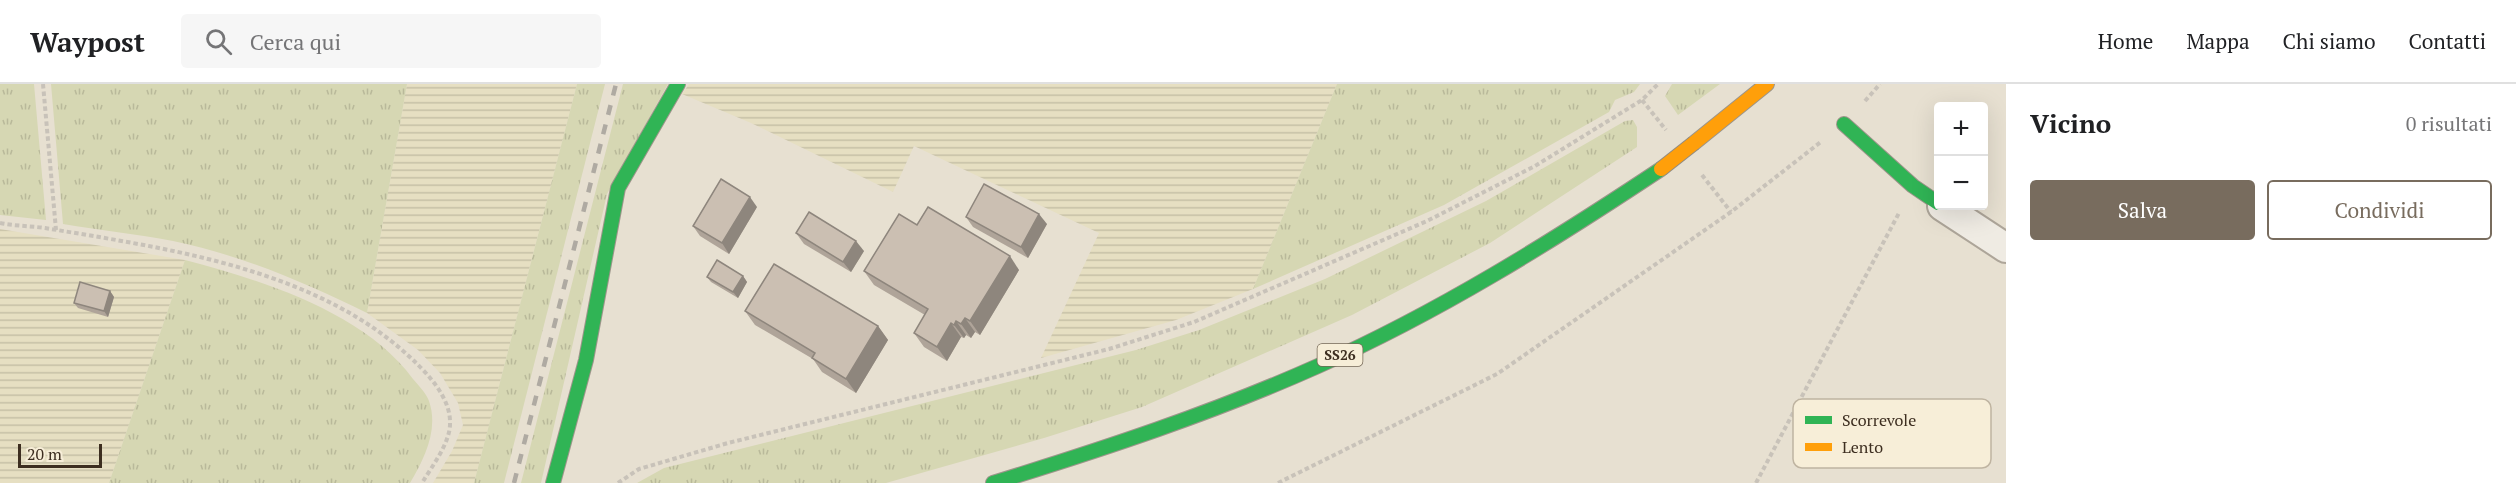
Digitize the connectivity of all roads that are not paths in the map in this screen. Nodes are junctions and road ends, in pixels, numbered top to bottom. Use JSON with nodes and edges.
{"nodes":[{"id":1,"x":678,"y":84,"type":"edge"},
{"id":2,"x":1767,"y":84,"type":"edge"},
{"id":3,"x":1844,"y":124,"type":"road end"},
{"id":4,"x":1934,"y":200,"type":"edge"},
{"id":5,"x":1949,"y":210,"type":"edge"},
{"id":6,"x":2006,"y":248,"type":"edge"},
{"id":7,"x":553,"y":483,"type":"edge"},
{"id":8,"x":993,"y":483,"type":"edge"}],
"edges":[{"from":1,"to":7,"type":"main road"},
{"from":2,"to":8,"type":"main road","number":"SS26","bridge":true},
{"from":3,"to":4,"type":"main road"},
{"from":5,"to":6,"type":"street"}]}
